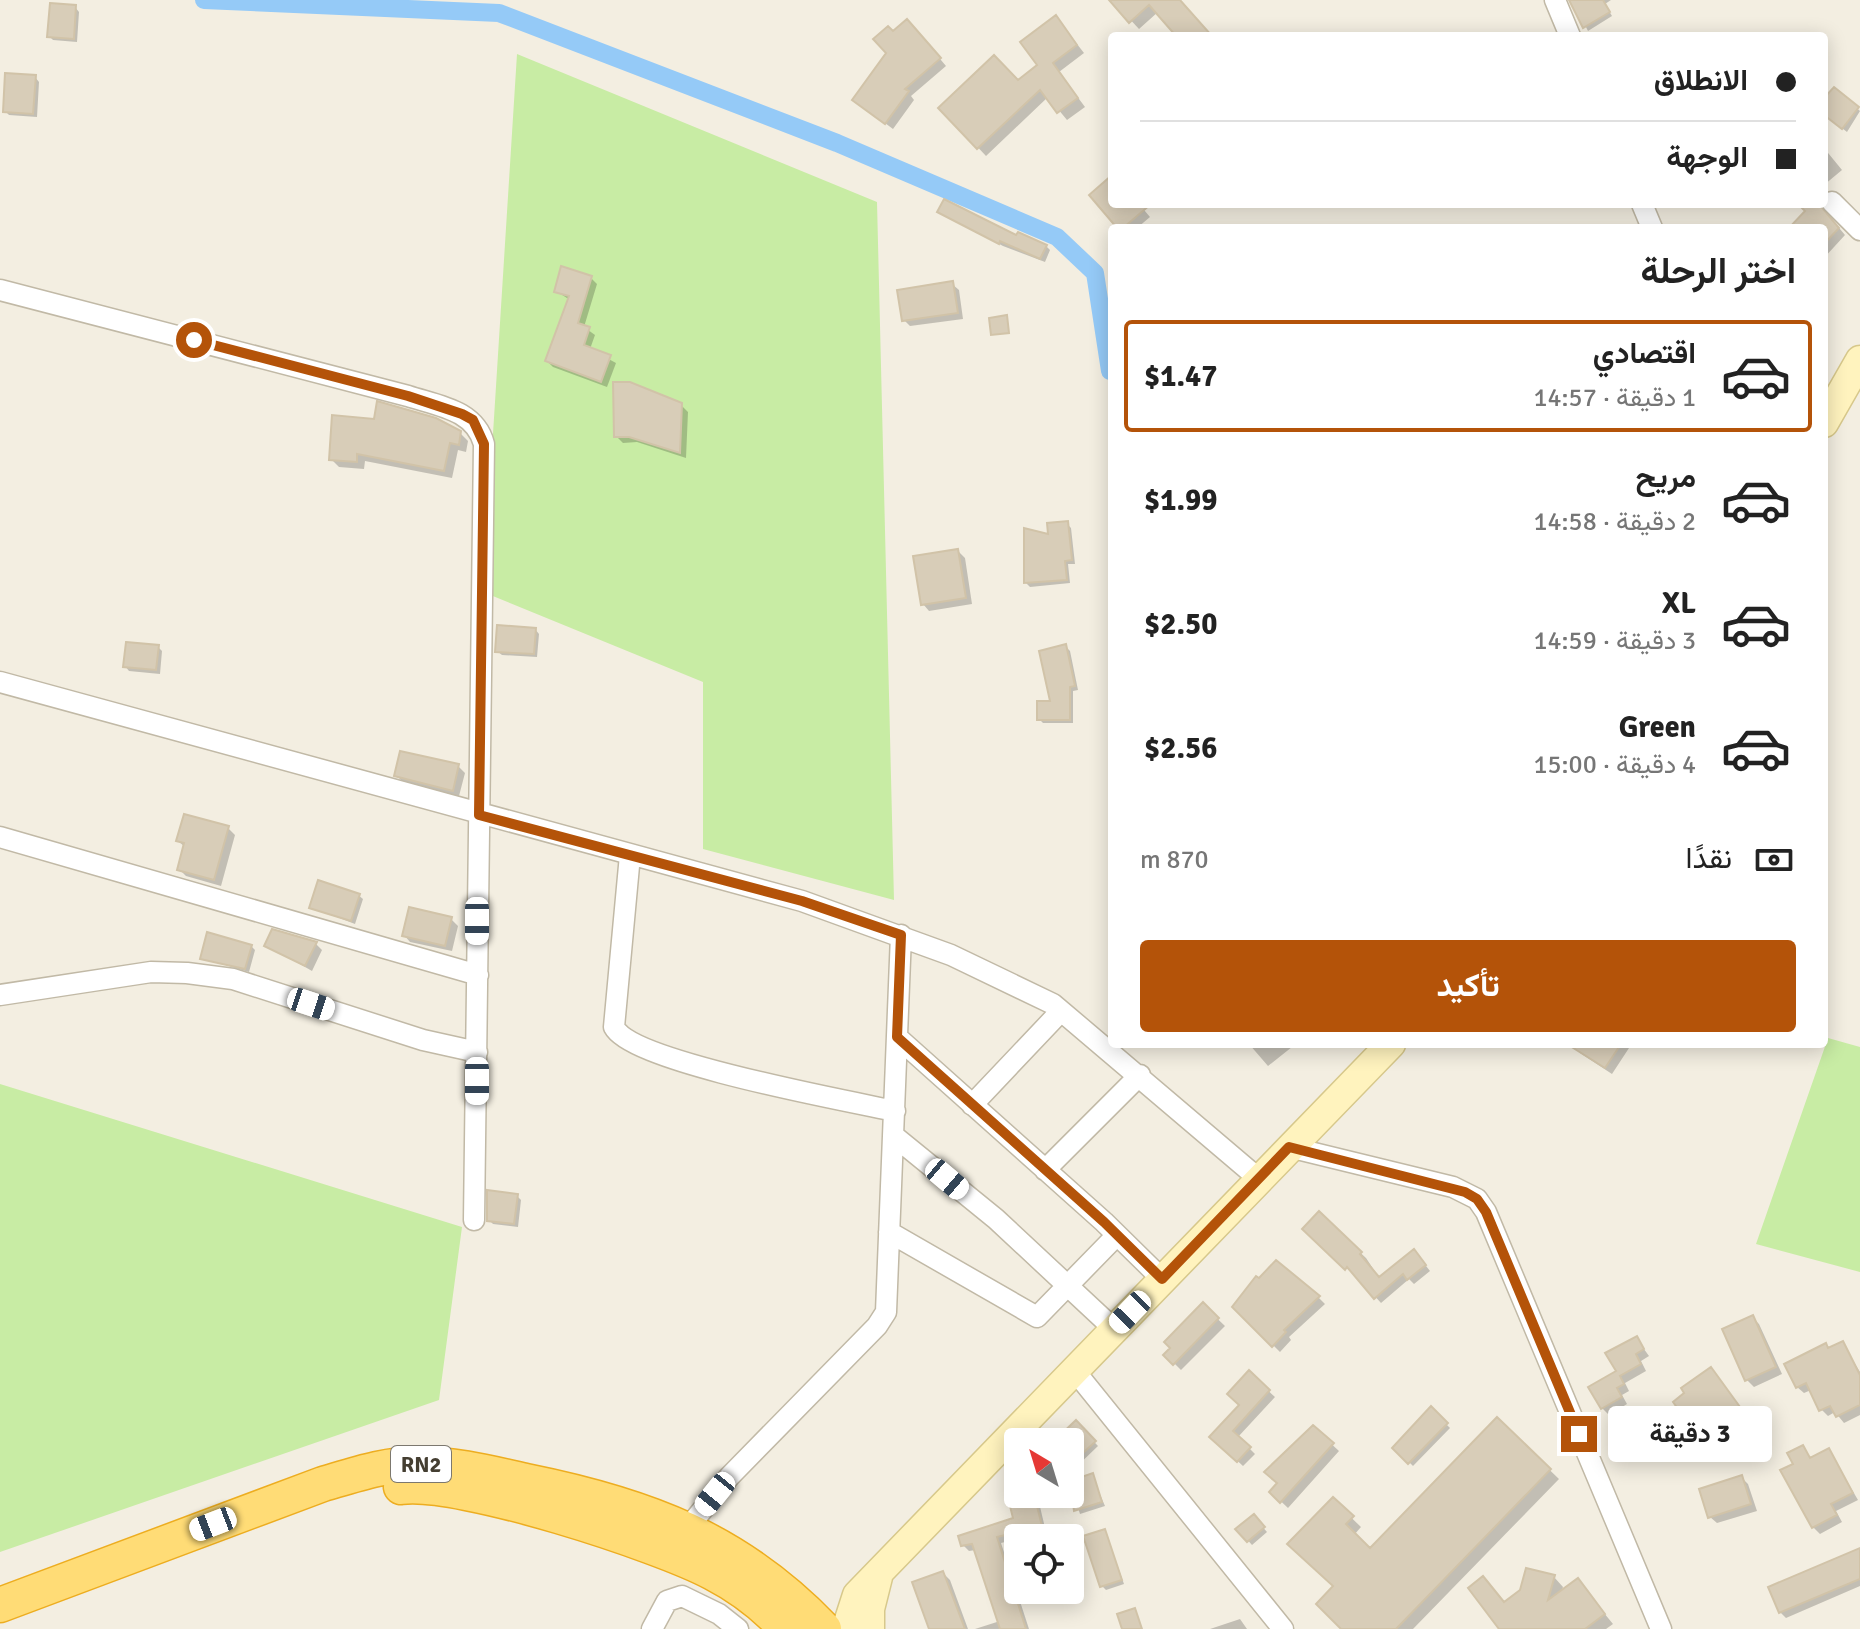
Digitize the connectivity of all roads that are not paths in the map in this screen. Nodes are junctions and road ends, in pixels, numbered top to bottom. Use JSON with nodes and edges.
{"nodes":[{"id":1,"x":1555,"y":0,"type":"edge"},
{"id":2,"x":1568,"y":32,"type":"edge"},
{"id":3,"x":1832,"y":202,"type":"dead end"},
{"id":4,"x":1860,"y":230,"type":"edge"},
{"id":5,"x":0,"y":290,"type":"edge"},
{"id":6,"x":1860,"y":360,"type":"edge"},
{"id":7,"x":1828,"y":416,"type":"edge"},
{"id":8,"x":0,"y":682,"type":"edge"},
{"id":9,"x":479,"y":815,"type":"junction"},
{"id":10,"x":0,"y":837,"type":"edge"},
{"id":11,"x":630,"y":855,"type":"junction"},
{"id":12,"x":901,"y":935,"type":"junction"},
{"id":13,"x":478,"y":975,"type":"junction"},
{"id":14,"x":0,"y":995,"type":"edge"},
{"id":15,"x":1061,"y":1011,"type":"junction"},
{"id":16,"x":897,"y":1037,"type":"junction"},
{"id":17,"x":1387,"y":1048,"type":"edge"},
{"id":18,"x":477,"y":1052,"type":"junction"},
{"id":19,"x":1140,"y":1075,"type":"junction"},
{"id":20,"x":972,"y":1105,"type":"junction"},
{"id":21,"x":895,"y":1111,"type":"junction"},
{"id":22,"x":894,"y":1136,"type":"junction"},
{"id":23,"x":1289,"y":1147,"type":"junction"},
{"id":24,"x":1045,"y":1170,"type":"junction"},
{"id":25,"x":1259,"y":1179,"type":"junction"},
{"id":26,"x":474,"y":1220,"type":"dead end"},
{"id":27,"x":889,"y":1232,"type":"junction"},
{"id":28,"x":1117,"y":1235,"type":"junction"},
{"id":29,"x":1162,"y":1279,"type":"junction"},
{"id":30,"x":1069,"y":1284,"type":"junction"},
{"id":31,"x":1114,"y":1329,"type":"junction"},
{"id":32,"x":1074,"y":1370,"type":"junction"},
{"id":33,"x":687,"y":1529,"type":"junction"},
{"id":34,"x":879,"y":1572,"type":"junction"},
{"id":35,"x":0,"y":1605,"type":"edge"},
{"id":36,"x":0,"y":1625,"type":"edge"},
{"id":37,"x":652,"y":1629,"type":"edge"},
{"id":38,"x":738,"y":1629,"type":"edge"},
{"id":39,"x":786,"y":1629,"type":"edge"},
{"id":40,"x":824,"y":1629,"type":"edge"},
{"id":41,"x":846,"y":1629,"type":"edge"},
{"id":42,"x":870,"y":1629,"type":"edge"},
{"id":43,"x":1283,"y":1629,"type":"edge"},
{"id":44,"x":1661,"y":1629,"type":"edge"}],
"edges":[{"from":1,"to":2,"type":"street"},
{"from":3,"to":4,"type":"street"},
{"from":5,"to":9,"type":"street"},
{"from":6,"to":7,"type":"main road"},
{"from":8,"to":9,"type":"street"},
{"from":9,"to":11,"type":"street"},
{"from":9,"to":13,"type":"street"},
{"from":10,"to":13,"type":"street"},
{"from":11,"to":12,"type":"street"},
{"from":11,"to":21,"type":"street"},
{"from":12,"to":15,"type":"street"},
{"from":12,"to":16,"type":"street"},
{"from":13,"to":18,"type":"street"},
{"from":14,"to":18,"type":"street"},
{"from":15,"to":19,"type":"street"},
{"from":15,"to":20,"type":"street"},
{"from":16,"to":20,"type":"street"},
{"from":16,"to":21,"type":"street"},
{"from":17,"to":23,"type":"main road"},
{"from":18,"to":26,"type":"street"},
{"from":19,"to":24,"type":"street"},
{"from":19,"to":25,"type":"street"},
{"from":20,"to":24,"type":"street"},
{"from":21,"to":22,"type":"street"},
{"from":22,"to":27,"type":"street"},
{"from":22,"to":30,"type":"street"},
{"from":23,"to":25,"type":"main road"},
{"from":23,"to":44,"type":"street"},
{"from":24,"to":28,"type":"street"},
{"from":25,"to":29,"type":"main road"},
{"from":27,"to":30,"type":"street"},
{"from":27,"to":33,"type":"street"},
{"from":28,"to":29,"type":"street"},
{"from":28,"to":30,"type":"street"},
{"from":29,"to":31,"type":"main road"},
{"from":30,"to":31,"type":"street"},
{"from":31,"to":32,"type":"main road"},
{"from":32,"to":34,"type":"main road"},
{"from":32,"to":43,"type":"street"},
{"from":33,"to":35,"type":"highway","number":"RN2"},
{"from":33,"to":40,"type":"highway","number":"RN2"},
{"from":34,"to":41,"type":"main road"},
{"from":34,"to":42,"type":"main road"},
{"from":36,"to":39,"type":"highway","number":"RN2"},
{"from":37,"to":38,"type":"street"}]}
